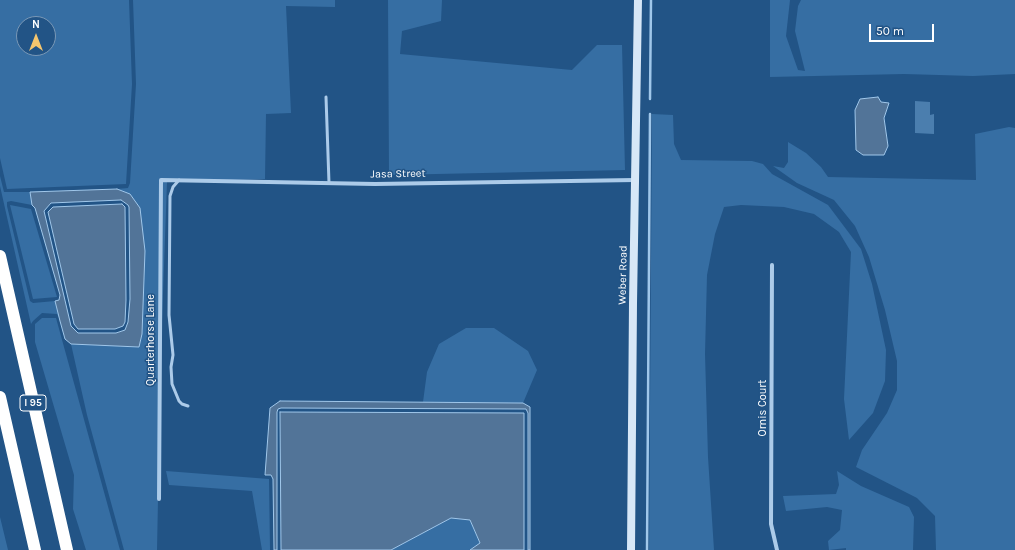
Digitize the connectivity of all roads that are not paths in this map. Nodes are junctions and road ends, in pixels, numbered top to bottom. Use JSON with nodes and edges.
{"nodes":[{"id":1,"x":638,"y":0,"type":"edge"},
{"id":2,"x":326,"y":97,"type":"dead end"},
{"id":3,"x":161,"y":180,"type":"joint"},
{"id":4,"x":178,"y":180,"type":"junction"},
{"id":5,"x":636,"y":180,"type":"junction"},
{"id":6,"x":329,"y":183,"type":"junction"},
{"id":7,"x":0,"y":256,"type":"edge"},
{"id":8,"x":772,"y":265,"type":"dead end"},
{"id":9,"x":0,"y":397,"type":"edge"},
{"id":10,"x":188,"y":406,"type":"dead end"},
{"id":11,"x":159,"y":500,"type":"dead end"},
{"id":12,"x":35,"y":550,"type":"edge"},
{"id":13,"x":67,"y":550,"type":"edge"},
{"id":14,"x":631,"y":550,"type":"edge"},
{"id":15,"x":777,"y":550,"type":"edge"}],
"edges":[{"from":1,"to":5,"type":"street","name":"Weber Road"},
{"from":2,"to":6,"type":"lane"},
{"from":3,"to":4,"type":"street","name":"Jasa Street"},
{"from":3,"to":11,"type":"street","name":"Quarterhorse Lane"},
{"from":4,"to":6,"type":"street","name":"Jasa Street"},
{"from":4,"to":10,"type":"lane"},
{"from":5,"to":6,"type":"street","name":"Jasa Street"},
{"from":5,"to":14,"type":"street","name":"Weber Road"},
{"from":7,"to":13,"type":"highway","number":"I 95"},
{"from":8,"to":15,"type":"street","name":"Ornis Court"},
{"from":9,"to":12,"type":"highway","number":"I 95"}]}
